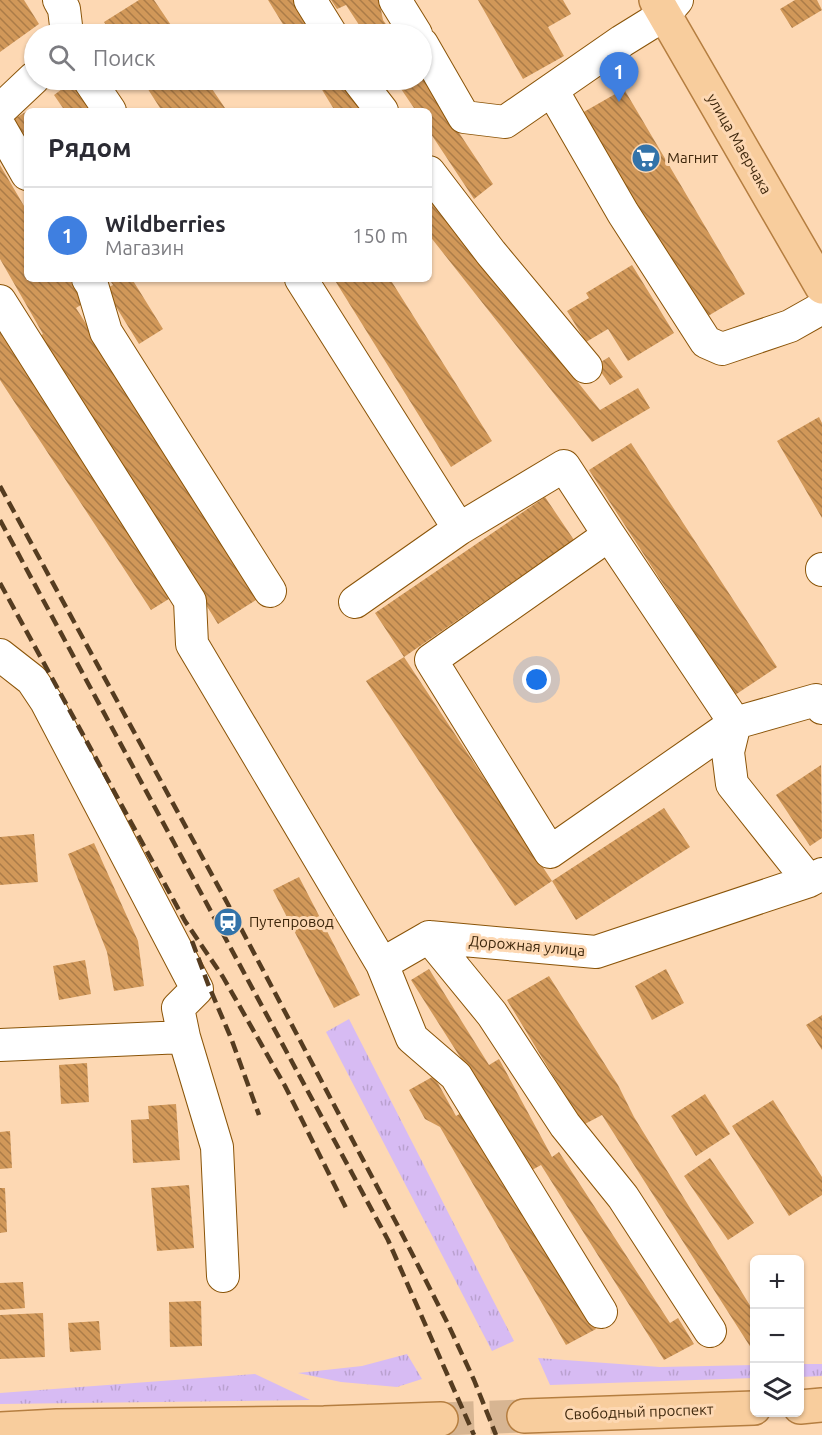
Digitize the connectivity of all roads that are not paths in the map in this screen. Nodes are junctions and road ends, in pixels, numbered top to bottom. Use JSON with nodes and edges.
{"nodes":[{"id":1,"x":310,"y":0,"type":"edge"},
{"id":2,"x":395,"y":0,"type":"edge"},
{"id":3,"x":666,"y":5,"type":"edge"},
{"id":4,"x":325,"y":24,"type":"edge"},
{"id":5,"x":410,"y":24,"type":"edge"},
{"id":6,"x":432,"y":61,"type":"edge"},
{"id":7,"x":24,"y":87,"type":"edge"},
{"id":8,"x":96,"y":90,"type":"edge"},
{"id":9,"x":366,"y":90,"type":"edge"},
{"id":10,"x":552,"y":90,"type":"junction"},
{"id":11,"x":108,"y":108,"type":"edge"},
{"id":12,"x":380,"y":108,"type":"edge"},
{"id":13,"x":0,"y":110,"type":"edge"},
{"id":14,"x":0,"y":127,"type":"edge"},
{"id":15,"x":24,"y":169,"type":"edge"},
{"id":16,"x":432,"y":176,"type":"edge"},
{"id":17,"x":90,"y":282,"type":"edge"},
{"id":18,"x":303,"y":282,"type":"edge"},
{"id":19,"x":822,"y":287,"type":"edge"},
{"id":20,"x":0,"y":301,"type":"edge"},
{"id":21,"x":822,"y":308,"type":"edge"},
{"id":22,"x":586,"y":367,"type":"dead end"},
{"id":23,"x":459,"y":529,"type":"junction"},
{"id":24,"x":609,"y":535,"type":"junction"},
{"id":25,"x":270,"y":591,"type":"dead end"},
{"id":26,"x":355,"y":602,"type":"dead end"},
{"id":27,"x":0,"y":655,"type":"edge"},
{"id":28,"x":819,"y":704,"type":"edge"},
{"id":29,"x":735,"y":723,"type":"junction"},
{"id":30,"x":815,"y":878,"type":"edge"},
{"id":31,"x":429,"y":937,"type":"junction"},
{"id":32,"x":382,"y":964,"type":"junction"},
{"id":33,"x":184,"y":1037,"type":"junction"},
{"id":34,"x":0,"y":1045,"type":"edge"},
{"id":35,"x":223,"y":1276,"type":"dead end"},
{"id":36,"x":601,"y":1312,"type":"dead end"},
{"id":37,"x":710,"y":1331,"type":"dead end"},
{"id":38,"x":822,"y":1406,"type":"edge"},
{"id":39,"x":804,"y":1407,"type":"edge"},
{"id":40,"x":750,"y":1408,"type":"edge"},
{"id":41,"x":524,"y":1416,"type":"tunnel mouth"},
{"id":42,"x":441,"y":1419,"type":"tunnel mouth"},
{"id":43,"x":0,"y":1429,"type":"edge"}],
"edges":[{"from":1,"to":4,"type":"street"},
{"from":2,"to":5,"type":"street"},
{"from":3,"to":10,"type":"street"},
{"from":3,"to":19,"type":"main road","name":"улица Маерчака"},
{"from":6,"to":10,"type":"street"},
{"from":7,"to":13,"type":"street"},
{"from":8,"to":11,"type":"street"},
{"from":9,"to":12,"type":"street"},
{"from":10,"to":21,"type":"street"},
{"from":14,"to":15,"type":"street"},
{"from":16,"to":22,"type":"street"},
{"from":17,"to":25,"type":"street"},
{"from":18,"to":23,"type":"street"},
{"from":20,"to":32,"type":"street"},
{"from":23,"to":24,"type":"street"},
{"from":23,"to":26,"type":"street"},
{"from":24,"to":29,"type":"street"},
{"from":24,"to":29,"type":"street"},
{"from":27,"to":33,"type":"street"},
{"from":28,"to":29,"type":"street"},
{"from":29,"to":30,"type":"street"},
{"from":30,"to":31,"type":"street","name":"Дорожная улица"},
{"from":31,"to":32,"type":"street"},
{"from":31,"to":37,"type":"street"},
{"from":32,"to":36,"type":"street"},
{"from":33,"to":34,"type":"street"},
{"from":33,"to":35,"type":"street"},
{"from":38,"to":39,"type":"main road"},
{"from":40,"to":41,"type":"main road","name":"Свободный проспект"},
{"from":42,"to":43,"type":"main road"}]}
